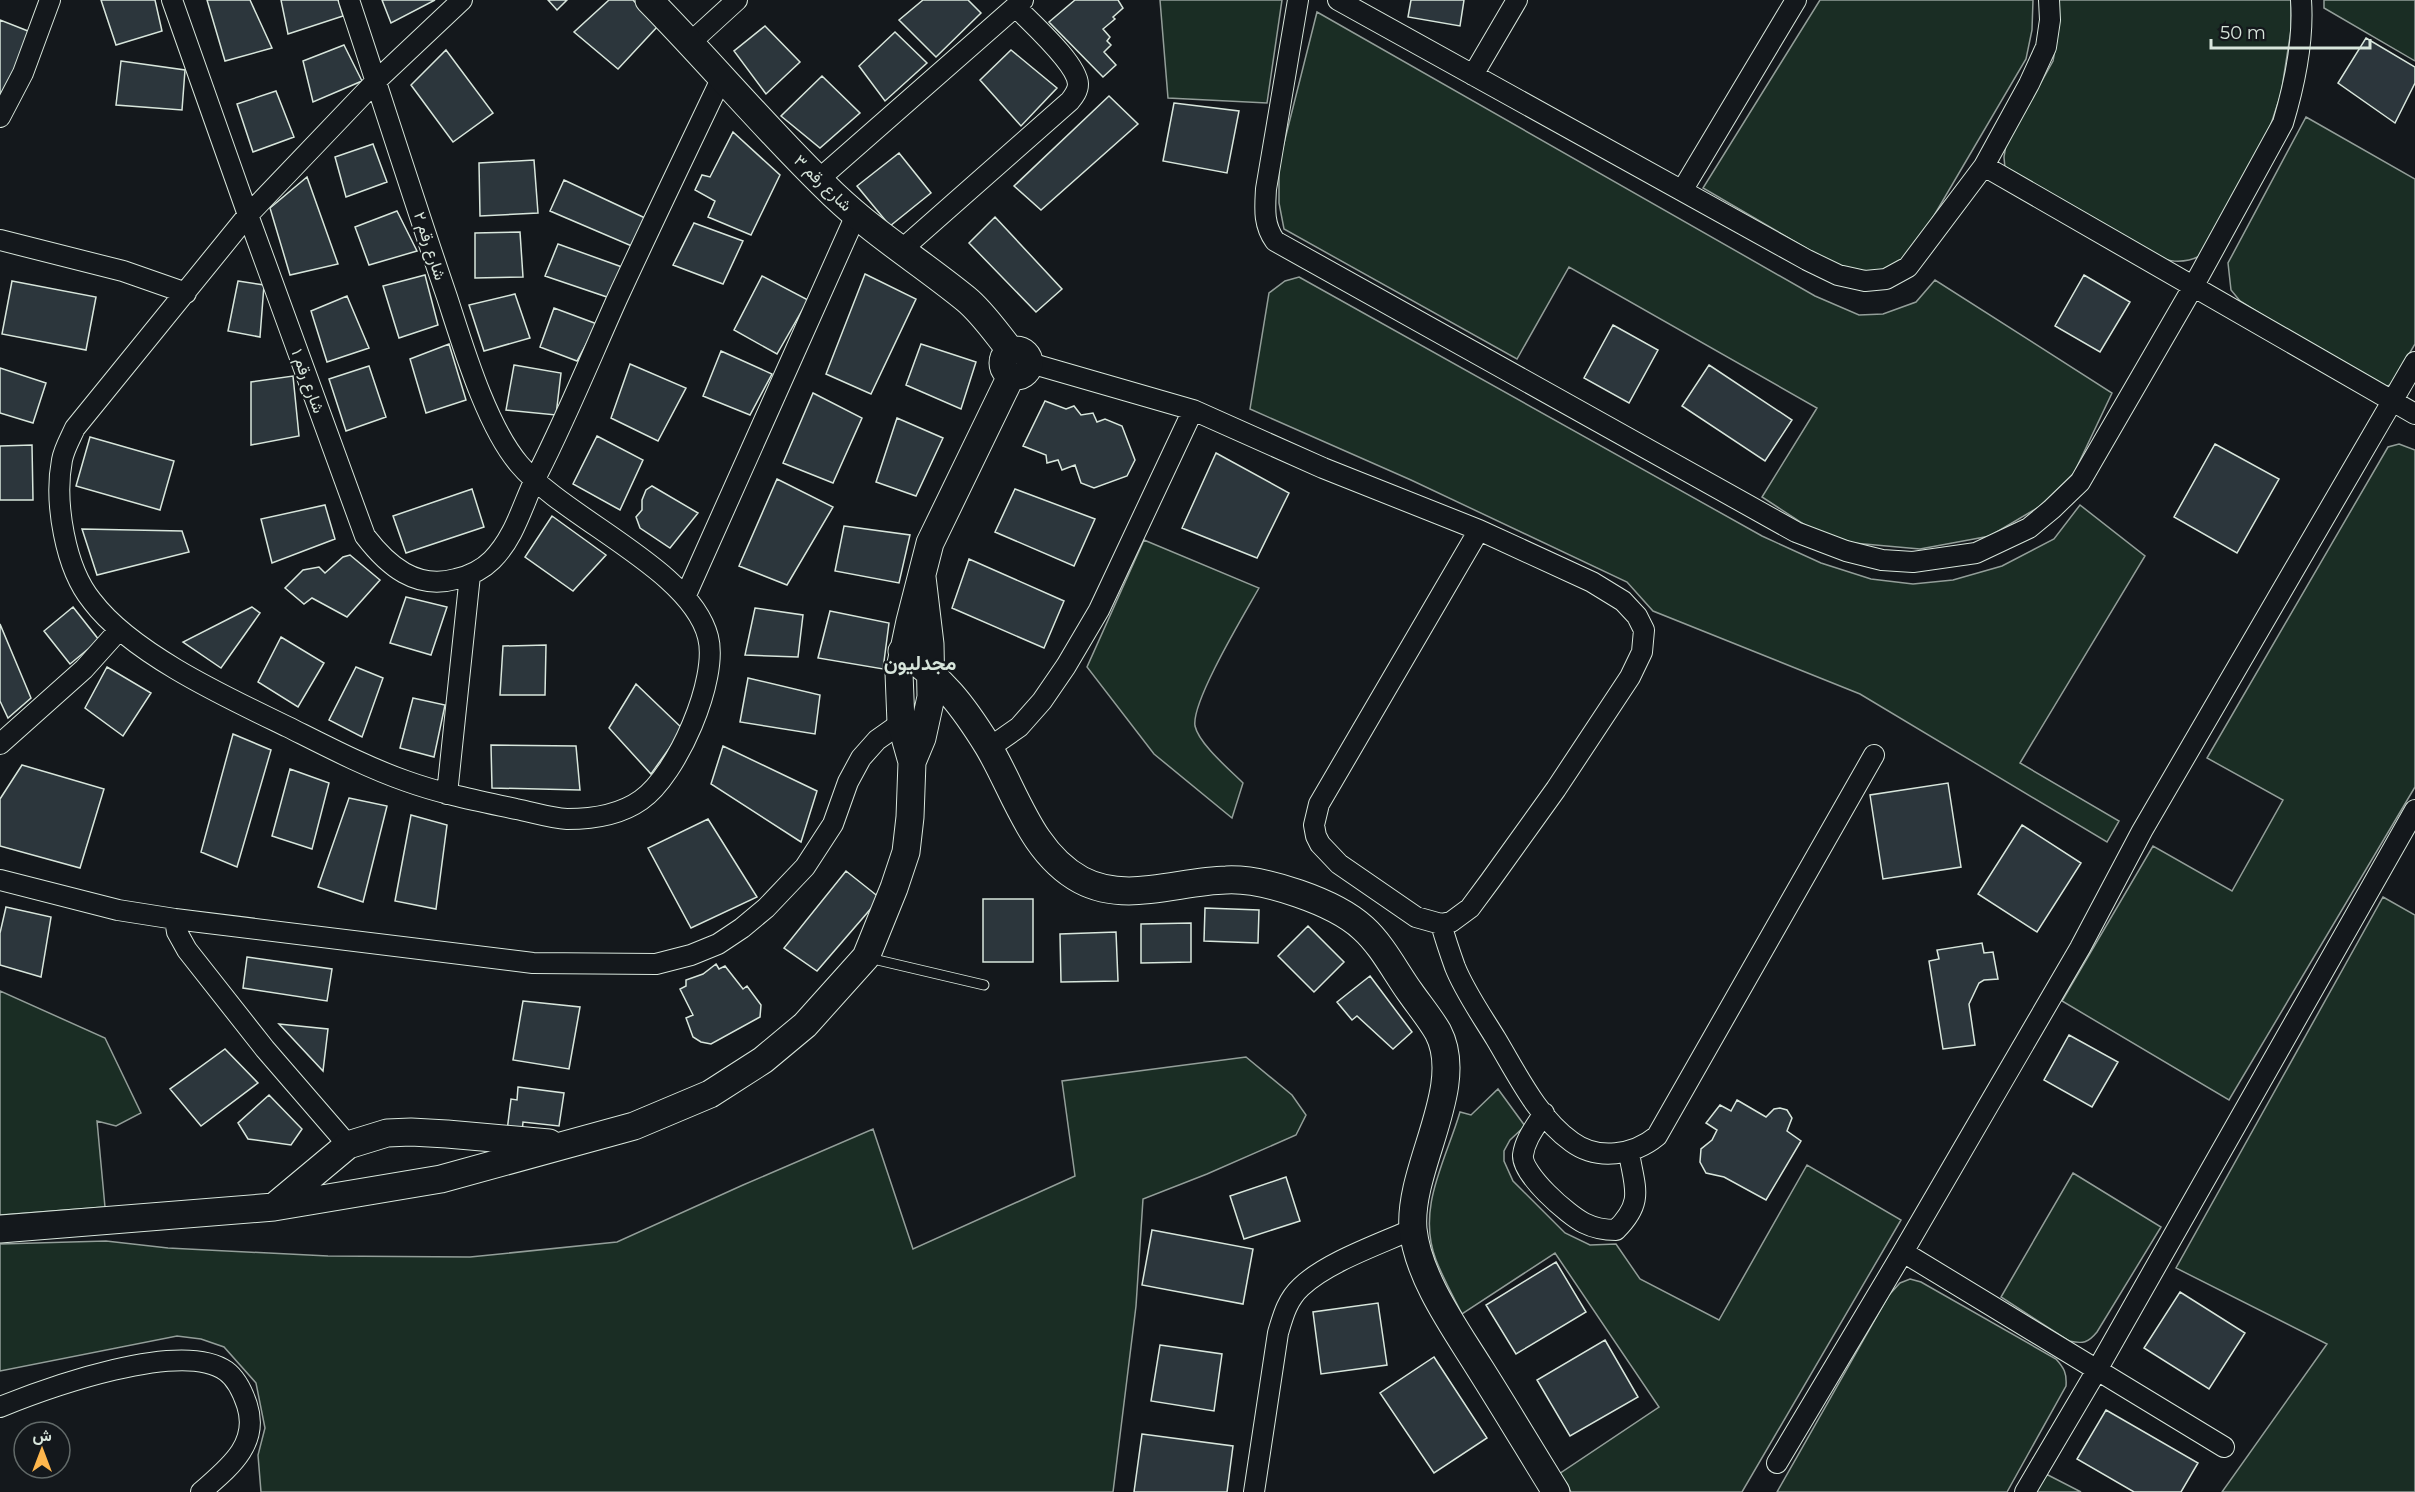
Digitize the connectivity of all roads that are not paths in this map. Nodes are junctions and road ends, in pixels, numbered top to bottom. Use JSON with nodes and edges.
{"nodes":[{"id":1,"x":50,"y":0,"type":"edge"},
{"id":2,"x":172,"y":0,"type":"edge"},
{"id":3,"x":349,"y":0,"type":"edge"},
{"id":4,"x":462,"y":0,"type":"edge"},
{"id":5,"x":649,"y":0,"type":"edge"},
{"id":6,"x":737,"y":0,"type":"edge"},
{"id":7,"x":1298,"y":0,"type":"edge"},
{"id":8,"x":1338,"y":0,"type":"edge"},
{"id":9,"x":1517,"y":0,"type":"edge"},
{"id":10,"x":1796,"y":0,"type":"edge"},
{"id":11,"x":2049,"y":0,"type":"edge"},
{"id":12,"x":2301,"y":0,"type":"edge"},
{"id":13,"x":1019,"y":4,"type":"edge"},
{"id":14,"x":691,"y":42,"type":"junction"},
{"id":15,"x":1473,"y":75,"type":"junction"},
{"id":16,"x":722,"y":77,"type":"junction"},
{"id":17,"x":376,"y":81,"type":"junction"},
{"id":18,"x":0,"y":117,"type":"edge"},
{"id":19,"x":1984,"y":166,"type":"junction"},
{"id":20,"x":818,"y":180,"type":"junction"},
{"id":21,"x":1683,"y":189,"type":"junction"},
{"id":22,"x":248,"y":215,"type":"junction"},
{"id":23,"x":856,"y":215,"type":"junction"},
{"id":24,"x":0,"y":240,"type":"edge"},
{"id":25,"x":900,"y":251,"type":"junction"},
{"id":26,"x":2193,"y":287,"type":"junction"},
{"id":27,"x":186,"y":292,"type":"junction"},
{"id":28,"x":2415,"y":362,"type":"edge"},
{"id":29,"x":1018,"y":363,"type":"junction"},
{"id":30,"x":2392,"y":400,"type":"junction"},
{"id":31,"x":1193,"y":410,"type":"junction"},
{"id":32,"x":2415,"y":414,"type":"edge"},
{"id":33,"x":534,"y":481,"type":"junction"},
{"id":34,"x":1479,"y":530,"type":"junction"},
{"id":35,"x":470,"y":575,"type":"junction"},
{"id":36,"x":922,"y":577,"type":"junction"},
{"id":37,"x":686,"y":595,"type":"junction"},
{"id":38,"x":119,"y":630,"type":"junction"},
{"id":39,"x":902,"y":651,"type":"junction"},
{"id":40,"x":931,"y":671,"type":"junction"},
{"id":41,"x":901,"y":723,"type":"junction"},
{"id":42,"x":0,"y":744,"type":"edge"},
{"id":43,"x":989,"y":748,"type":"junction"},
{"id":44,"x":1874,"y":755,"type":"dead end"},
{"id":45,"x":912,"y":762,"type":"junction"},
{"id":46,"x":447,"y":794,"type":"junction"},
{"id":47,"x":2415,"y":810,"type":"edge"},
{"id":48,"x":0,"y":880,"type":"edge"},
{"id":49,"x":175,"y":919,"type":"junction"},
{"id":50,"x":1441,"y":924,"type":"junction"},
{"id":51,"x":866,"y":957,"type":"junction"},
{"id":52,"x":984,"y":985,"type":"dead end"},
{"id":53,"x":1544,"y":1113,"type":"junction"},
{"id":54,"x":432,"y":1134,"type":"junction"},
{"id":55,"x":348,"y":1145,"type":"junction"},
{"id":56,"x":564,"y":1145,"type":"junction"},
{"id":57,"x":1629,"y":1152,"type":"junction"},
{"id":58,"x":441,"y":1179,"type":"junction"},
{"id":59,"x":274,"y":1207,"type":"junction"},
{"id":60,"x":0,"y":1229,"type":"edge"},
{"id":61,"x":1413,"y":1229,"type":"junction"},
{"id":62,"x":1903,"y":1252,"type":"junction"},
{"id":63,"x":2097,"y":1370,"type":"junction"},
{"id":64,"x":0,"y":1407,"type":"edge"},
{"id":65,"x":2224,"y":1447,"type":"dead end"},
{"id":66,"x":1777,"y":1463,"type":"dead end"},
{"id":67,"x":201,"y":1492,"type":"edge"},
{"id":68,"x":1254,"y":1492,"type":"edge"},
{"id":69,"x":1556,"y":1492,"type":"edge"},
{"id":70,"x":2025,"y":1492,"type":"edge"}],
"edges":[{"from":1,"to":18,"type":"street"},
{"from":2,"to":22,"type":"street","name":"شارع رقم ١"},
{"from":3,"to":17,"type":"street","name":"شارع رقم ٢"},
{"from":4,"to":17,"type":"street","name":"شارع رقم ٢"},
{"from":5,"to":14,"type":"street","name":"شارع رقم ٣"},
{"from":6,"to":14,"type":"street"},
{"from":7,"to":26,"type":"street"},
{"from":8,"to":15,"type":"street"},
{"from":9,"to":15,"type":"street"},
{"from":10,"to":21,"type":"street"},
{"from":11,"to":19,"type":"street"},
{"from":12,"to":26,"type":"street"},
{"from":13,"to":20,"type":"street"},
{"from":13,"to":25,"type":"street"},
{"from":14,"to":16,"type":"street","name":"شارع رقم ٣"},
{"from":15,"to":21,"type":"street"},
{"from":16,"to":20,"type":"street","name":"شارع رقم ٣"},
{"from":16,"to":33,"type":"street","name":"شارع رقم ١"},
{"from":17,"to":22,"type":"street","name":"شارع رقم ٢"},
{"from":17,"to":33,"type":"street","name":"شارع رقم ٢"},
{"from":19,"to":21,"type":"street"},
{"from":19,"to":26,"type":"street"},
{"from":20,"to":23,"type":"street","name":"شارع رقم ٣"},
{"from":22,"to":27,"type":"street","name":"شارع رقم ٢"},
{"from":22,"to":35,"type":"street","name":"شارع رقم ١"},
{"from":23,"to":25,"type":"street","name":"شارع رقم ٣"},
{"from":23,"to":37,"type":"street"},
{"from":24,"to":27,"type":"street"},
{"from":25,"to":29,"type":"street","name":"شارع رقم ٣"},
{"from":26,"to":30,"type":"street"},
{"from":27,"to":38,"type":"street","name":"شارع رقم ٢"},
{"from":28,"to":30,"type":"street"},
{"from":29,"to":31,"type":"street"},
{"from":29,"to":36,"type":"street"},
{"from":30,"to":32,"type":"street"},
{"from":30,"to":62,"type":"street"},
{"from":31,"to":34,"type":"street"},
{"from":31,"to":43,"type":"street"},
{"from":33,"to":35,"type":"street","name":"شارع رقم ١"},
{"from":33,"to":37,"type":"street","name":"شارع رقم ٢"},
{"from":34,"to":50,"type":"street"},
{"from":34,"to":50,"type":"street"},
{"from":35,"to":46,"type":"street"},
{"from":36,"to":39,"type":"street"},
{"from":36,"to":40,"type":"street"},
{"from":37,"to":46,"type":"street","name":"شارع رقم ٢"},
{"from":38,"to":42,"type":"street"},
{"from":38,"to":46,"type":"street","name":"شارع رقم ٢"},
{"from":39,"to":40,"type":"street"},
{"from":39,"to":41,"type":"street"},
{"from":40,"to":43,"type":"street"},
{"from":40,"to":45,"type":"street"},
{"from":41,"to":45,"type":"street"},
{"from":41,"to":49,"type":"street"},
{"from":43,"to":61,"type":"street"},
{"from":44,"to":57,"type":"street"},
{"from":45,"to":51,"type":"street"},
{"from":47,"to":63,"type":"street"},
{"from":48,"to":49,"type":"street"},
{"from":49,"to":55,"type":"street"},
{"from":50,"to":53,"type":"street"},
{"from":51,"to":52,"type":"lane"},
{"from":51,"to":56,"type":"street"},
{"from":53,"to":57,"type":"street"},
{"from":53,"to":57,"type":"street"},
{"from":54,"to":55,"type":"street"},
{"from":54,"to":56,"type":"street"},
{"from":54,"to":58,"type":"street"},
{"from":55,"to":59,"type":"street"},
{"from":56,"to":58,"type":"street"},
{"from":58,"to":59,"type":"street"},
{"from":59,"to":60,"type":"street"},
{"from":61,"to":68,"type":"street"},
{"from":61,"to":69,"type":"street"},
{"from":62,"to":63,"type":"street"},
{"from":62,"to":66,"type":"street"},
{"from":63,"to":65,"type":"street"},
{"from":63,"to":70,"type":"street"},
{"from":64,"to":67,"type":"street"}]}
